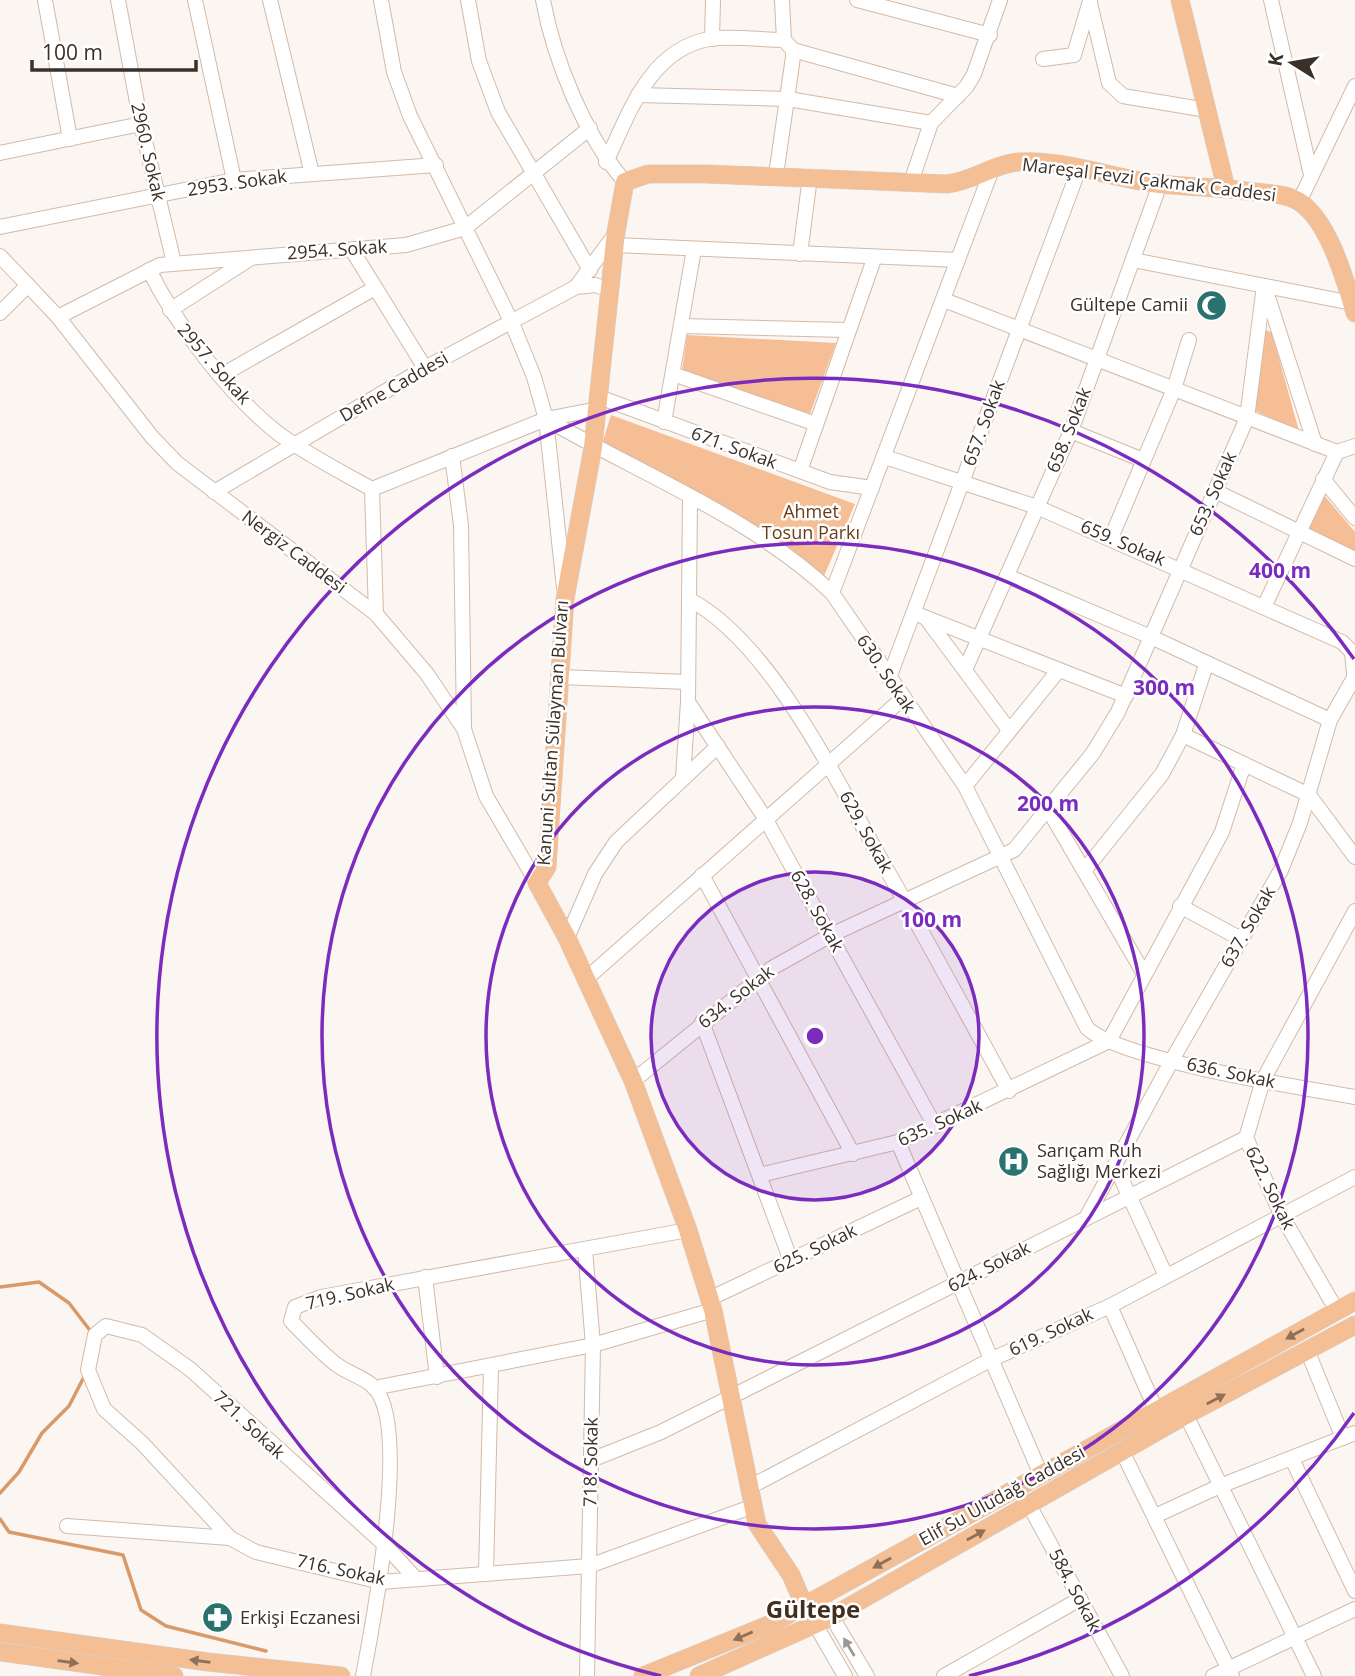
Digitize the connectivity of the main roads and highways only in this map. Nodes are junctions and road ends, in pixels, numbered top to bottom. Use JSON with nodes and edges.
{"nodes":[{"id":1,"x":1180,"y":0,"type":"edge"},
{"id":2,"x":1226,"y":188,"type":"junction"},
{"id":3,"x":1353,"y":308,"type":"edge"},
{"id":4,"x":565,"y":599,"type":"joint"},
{"id":5,"x":1355,"y":1301,"type":"edge"},
{"id":6,"x":1355,"y":1325,"type":"edge"},
{"id":7,"x":812,"y":1601,"type":"junction"},
{"id":8,"x":0,"y":1633,"type":"edge"},
{"id":9,"x":0,"y":1652,"type":"edge"},
{"id":10,"x":709,"y":1674,"type":"edge"},
{"id":11,"x":174,"y":1676,"type":"edge"},
{"id":12,"x":341,"y":1676,"type":"edge"},
{"id":13,"x":643,"y":1676,"type":"edge"}],
"edges":[{"from":1,"to":2,"type":"main road"},
{"from":2,"to":3,"type":"main road","name":"Mareşal Fevzi Çakmak Caddesi"},
{"from":2,"to":4,"type":"main road","name":"Mareşal Fevzi Çakmak Caddesi"},
{"from":4,"to":7,"type":"main road","name":"Kanuni Sultan Sülayman Bulvarı"},
{"from":5,"to":7,"type":"main road","name":"Elif Su Uludağ Caddesi","one_way":true},
{"from":10,"to":6,"type":"main road","name":"Elif Su Uludağ Caddesi","one_way":true},
{"from":7,"to":13,"type":"main road","name":"Elif Su Uludağ Caddesi","one_way":true},
{"from":12,"to":8,"type":"main road","one_way":true},
{"from":9,"to":11,"type":"main road","one_way":true}]}
